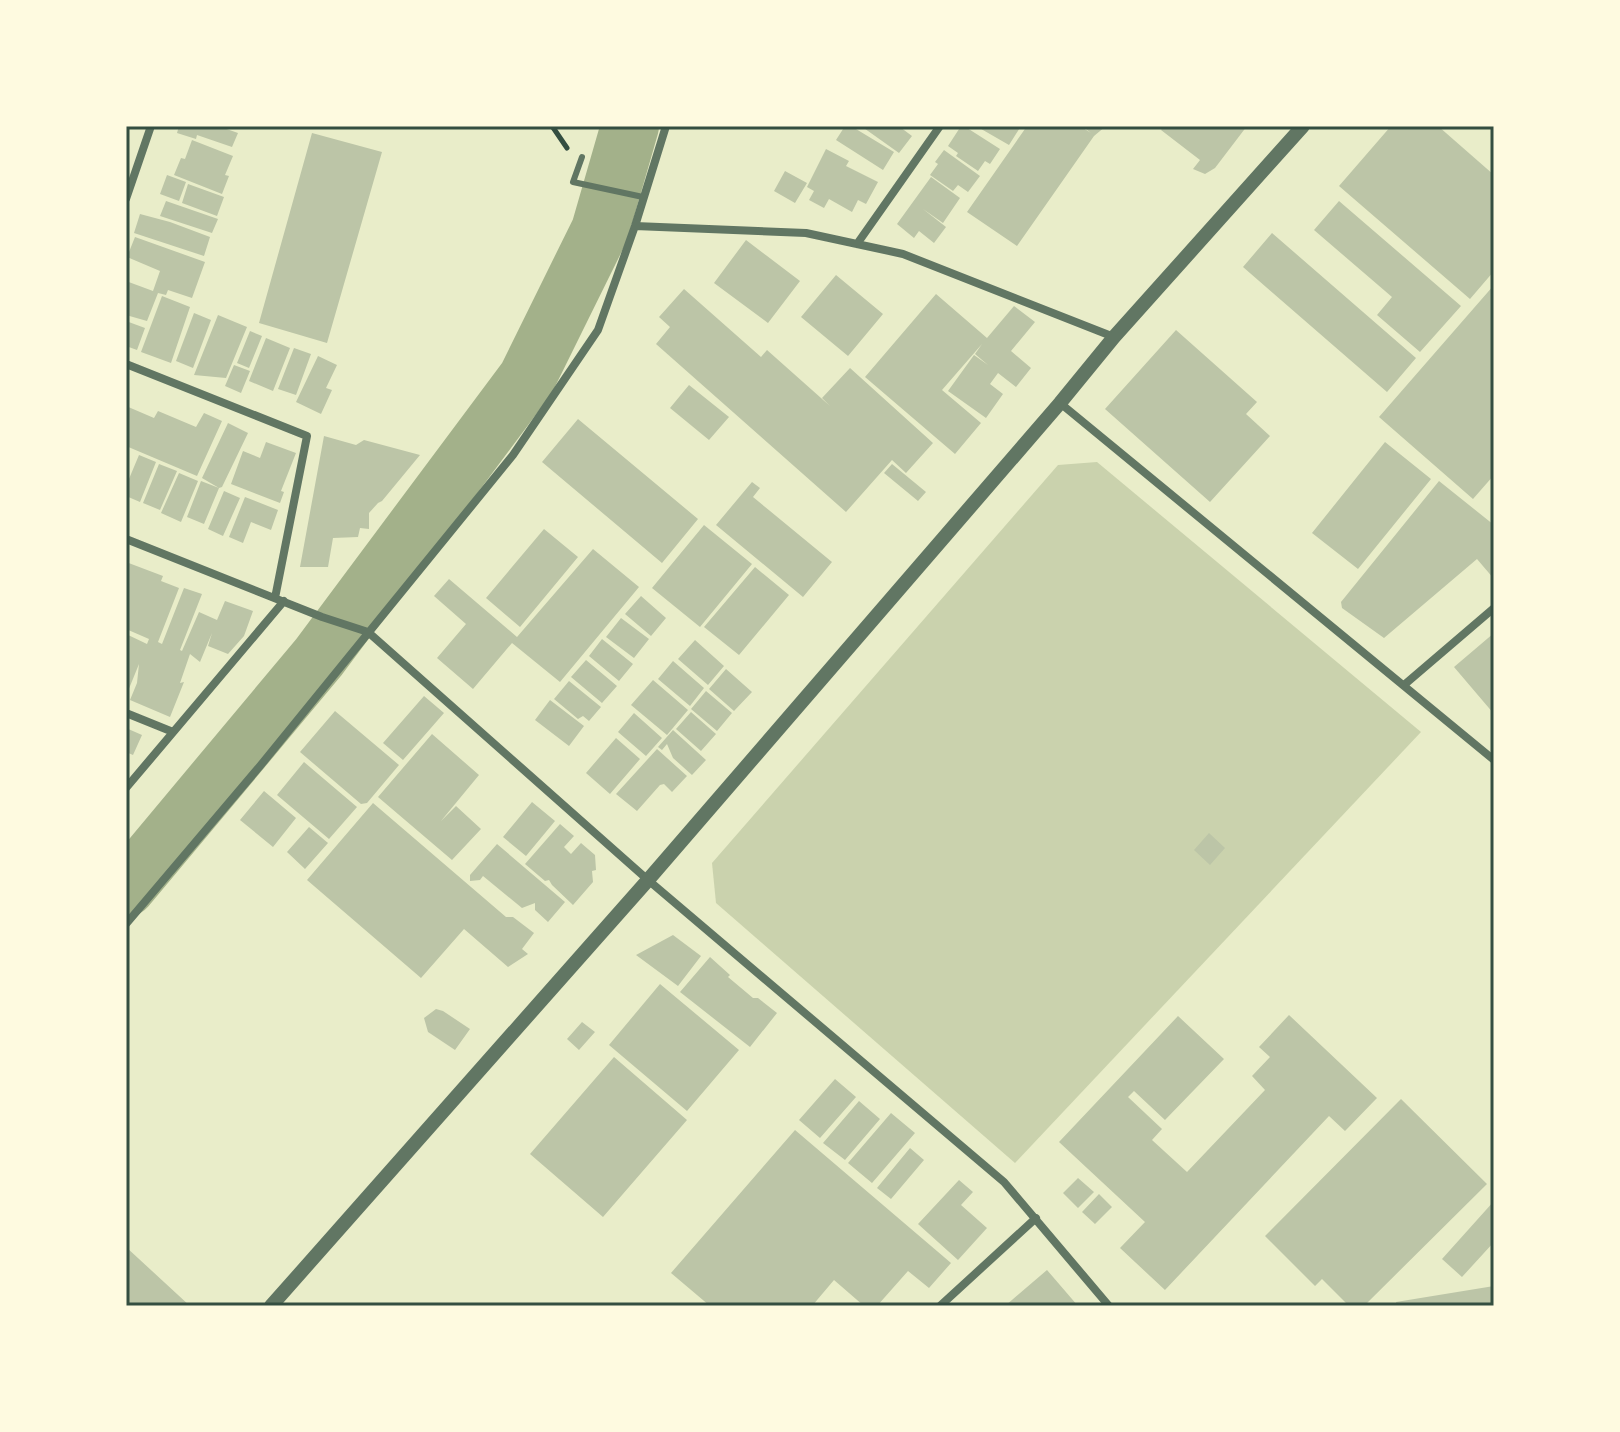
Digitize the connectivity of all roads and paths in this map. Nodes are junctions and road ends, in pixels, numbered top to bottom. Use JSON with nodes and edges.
{"nodes":[{"id":1,"x":151,"y":126,"type":"edge"},
{"id":2,"x":666,"y":126,"type":"edge"},
{"id":3,"x":940,"y":126,"type":"edge"},
{"id":4,"x":1303,"y":126,"type":"edge"},
{"id":5,"x":582,"y":157,"type":"dead end"},
{"id":6,"x":643,"y":197,"type":"junction"},
{"id":7,"x":126,"y":199,"type":"edge"},
{"id":8,"x":635,"y":226,"type":"junction"},
{"id":9,"x":857,"y":244,"type":"junction"},
{"id":10,"x":1114,"y":337,"type":"junction"},
{"id":11,"x":126,"y":364,"type":"edge"},
{"id":12,"x":1060,"y":403,"type":"junction"},
{"id":13,"x":126,"y":539,"type":"edge"},
{"id":14,"x":280,"y":600,"type":"junction"},
{"id":15,"x":1494,"y":608,"type":"edge"},
{"id":16,"x":368,"y":632,"type":"junction"},
{"id":17,"x":1404,"y":685,"type":"junction"},
{"id":18,"x":126,"y":713,"type":"edge"},
{"id":19,"x":173,"y":732,"type":"junction"},
{"id":20,"x":1494,"y":760,"type":"edge"},
{"id":21,"x":126,"y":788,"type":"edge"},
{"id":22,"x":648,"y":880,"type":"junction"},
{"id":23,"x":126,"y":924,"type":"edge"},
{"id":24,"x":1036,"y":1218,"type":"junction"},
{"id":25,"x":271,"y":1306,"type":"edge"},
{"id":26,"x":940,"y":1306,"type":"edge"},
{"id":27,"x":1109,"y":1306,"type":"edge"}],
"edges":[{"from":1,"to":7,"type":"street"},
{"from":2,"to":6,"type":"street"},
{"from":3,"to":9,"type":"street"},
{"from":4,"to":10,"type":"street"},
{"from":5,"to":6,"type":"lane"},
{"from":6,"to":8,"type":"street"},
{"from":8,"to":9,"type":"street"},
{"from":8,"to":16,"type":"street"},
{"from":9,"to":10,"type":"street"},
{"from":10,"to":12,"type":"street"},
{"from":11,"to":14,"type":"street"},
{"from":12,"to":17,"type":"street"},
{"from":12,"to":22,"type":"street"},
{"from":13,"to":14,"type":"street"},
{"from":14,"to":16,"type":"street"},
{"from":14,"to":19,"type":"street"},
{"from":15,"to":17,"type":"street"},
{"from":16,"to":22,"type":"street"},
{"from":16,"to":23,"type":"street"},
{"from":17,"to":20,"type":"street"},
{"from":18,"to":19,"type":"street"},
{"from":19,"to":21,"type":"street"},
{"from":22,"to":24,"type":"street"},
{"from":22,"to":25,"type":"street"},
{"from":24,"to":26,"type":"street"},
{"from":24,"to":27,"type":"street"}]}
